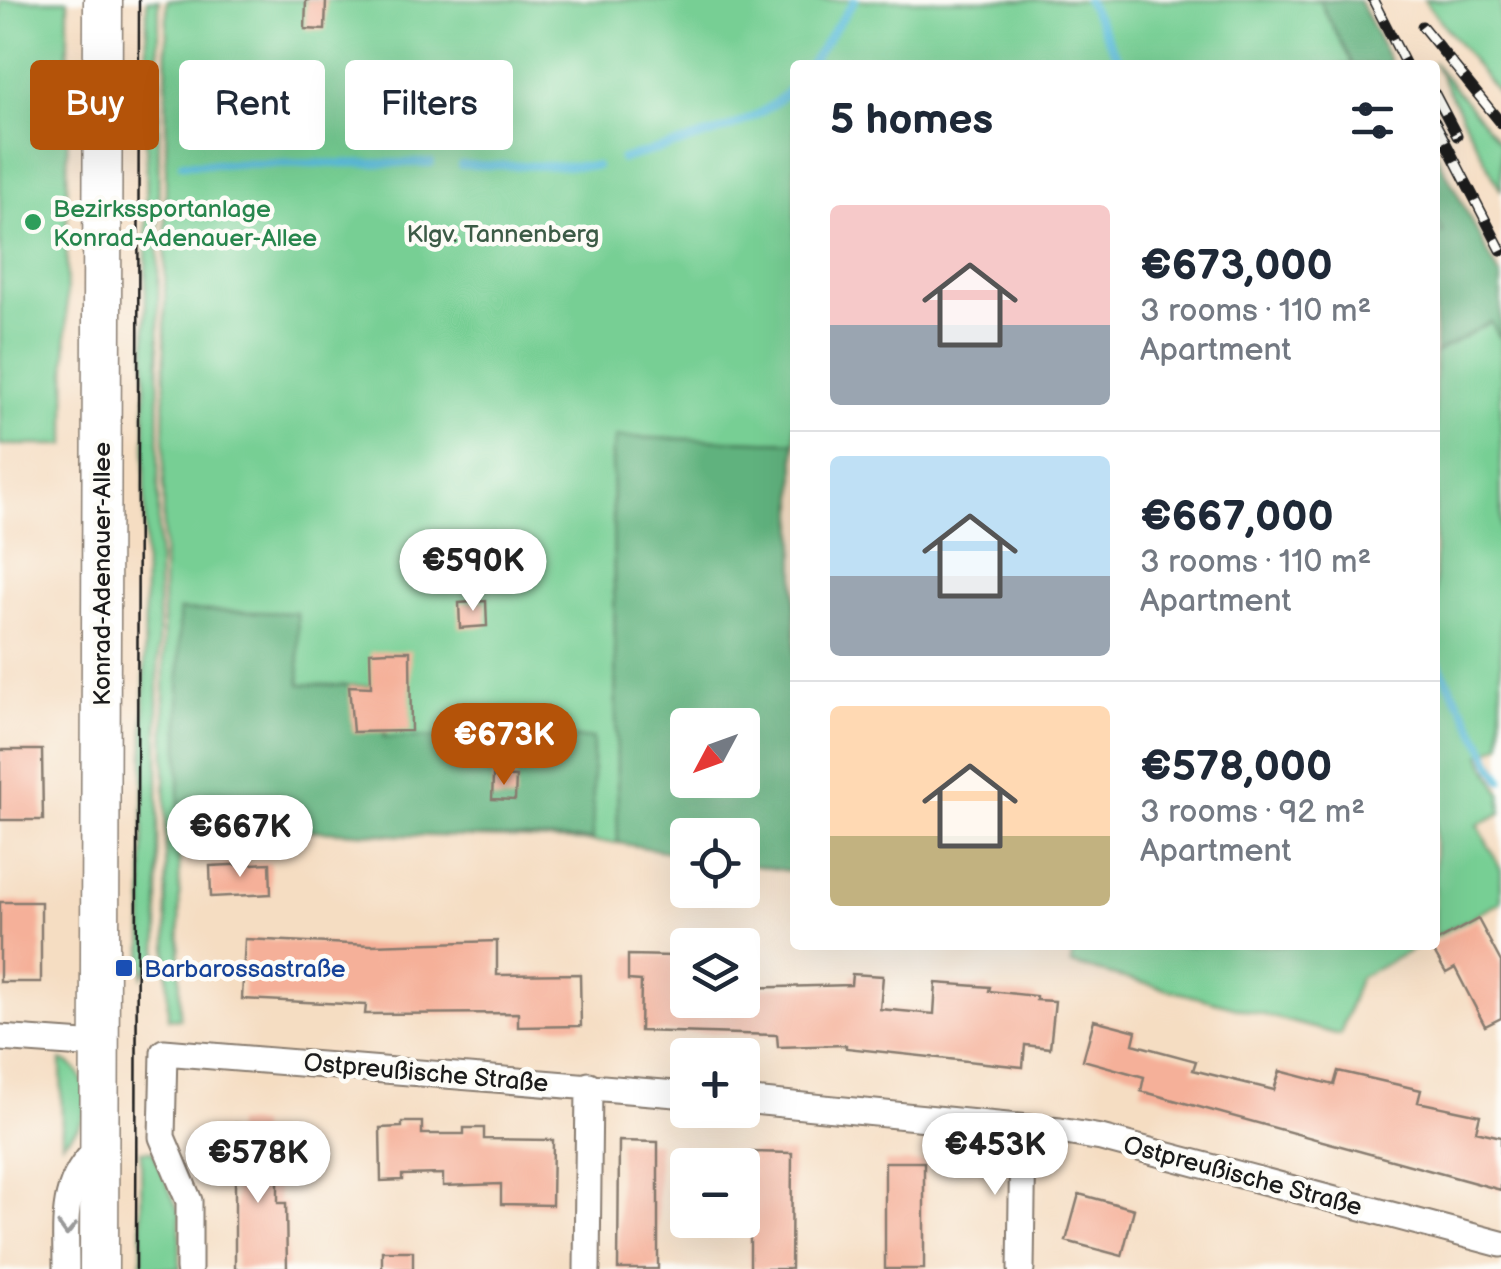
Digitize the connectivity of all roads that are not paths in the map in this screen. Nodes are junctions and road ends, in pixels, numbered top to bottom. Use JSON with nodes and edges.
{"nodes":[{"id":1,"x":103,"y":0,"type":"edge"},
{"id":2,"x":0,"y":1038,"type":"edge"},
{"id":3,"x":98,"y":1045,"type":"junction"},
{"id":4,"x":589,"y":1085,"type":"junction"},
{"id":5,"x":670,"y":1092,"type":"edge"},
{"id":6,"x":760,"y":1102,"type":"edge"},
{"id":7,"x":1023,"y":1128,"type":"junction"},
{"id":8,"x":99,"y":1148,"type":"junction"},
{"id":9,"x":1501,"y":1244,"type":"edge"},
{"id":10,"x":66,"y":1269,"type":"edge"},
{"id":11,"x":99,"y":1269,"type":"edge"},
{"id":12,"x":189,"y":1269,"type":"edge"},
{"id":13,"x":587,"y":1269,"type":"edge"},
{"id":14,"x":1021,"y":1269,"type":"edge"}],
"edges":[{"from":1,"to":3,"type":"main road","name":"Konrad-Adenauer-Allee"},
{"from":2,"to":3,"type":"street"},
{"from":3,"to":8,"type":"main road","name":"Konrad-Adenauer-Allee"},
{"from":4,"to":5,"type":"street","name":"Ostpreußische Straße"},
{"from":4,"to":12,"type":"street","name":"Ostpreußische Straße"},
{"from":4,"to":13,"type":"street"},
{"from":6,"to":7,"type":"street","name":"Ostpreußische Straße"},
{"from":7,"to":9,"type":"street","name":"Ostpreußische Straße"},
{"from":7,"to":14,"type":"street"},
{"from":8,"to":10,"type":"street","one_way":true},
{"from":8,"to":11,"type":"main road","name":"Konrad-Adenauer-Allee"}]}
